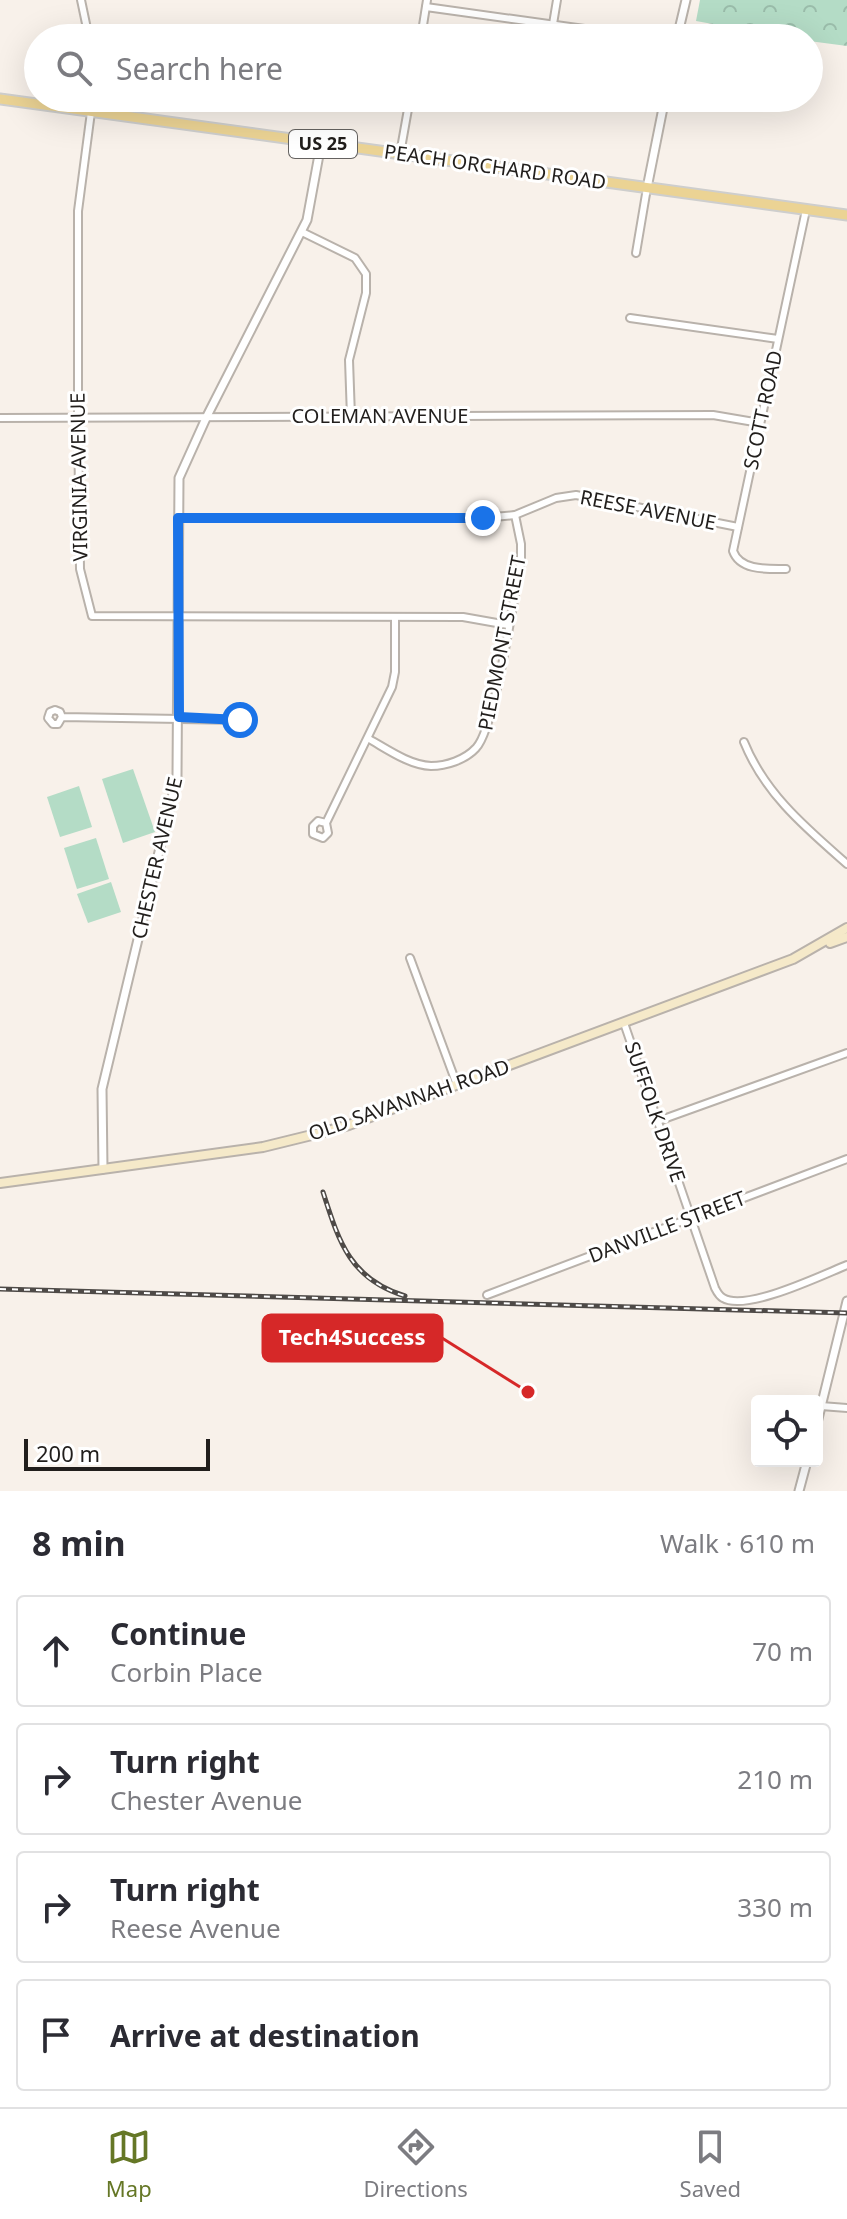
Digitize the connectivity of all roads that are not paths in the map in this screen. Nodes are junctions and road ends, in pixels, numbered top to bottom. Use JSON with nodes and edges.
{"nodes":[{"id":1,"x":81,"y":0,"type":"edge"},
{"id":2,"x":557,"y":0,"type":"edge"},
{"id":3,"x":686,"y":0,"type":"edge"},
{"id":4,"x":426,"y":3,"type":"edge"},
{"id":5,"x":86,"y":24,"type":"edge"},
{"id":6,"x":423,"y":24,"type":"edge"},
{"id":7,"x":553,"y":24,"type":"joint"},
{"id":8,"x":680,"y":24,"type":"edge"},
{"id":9,"x":0,"y":99,"type":"edge"},
{"id":10,"x":24,"y":102,"type":"edge"},
{"id":11,"x":91,"y":112,"type":"joint"},
{"id":12,"x":408,"y":112,"type":"edge"},
{"id":13,"x":662,"y":112,"type":"edge"},
{"id":14,"x":104,"y":114,"type":"joint"},
{"id":15,"x":321,"y":144,"type":"junction"},
{"id":16,"x":400,"y":154,"type":"junction"},
{"id":17,"x":647,"y":188,"type":"junction"},
{"id":18,"x":806,"y":210,"type":"junction"},
{"id":19,"x":847,"y":215,"type":"edge"},
{"id":20,"x":302,"y":232,"type":"junction"},
{"id":21,"x":636,"y":253,"type":"dead end"},
{"id":22,"x":630,"y":318,"type":"dead end"},
{"id":23,"x":778,"y":339,"type":"junction"},
{"id":24,"x":207,"y":416,"type":"junction"},
{"id":25,"x":78,"y":417,"type":"junction"},
{"id":26,"x":351,"y":417,"type":"junction"},
{"id":27,"x":0,"y":418,"type":"edge"},
{"id":28,"x":760,"y":423,"type":"junction"},
{"id":29,"x":515,"y":515,"type":"junction"},
{"id":30,"x":178,"y":518,"type":"junction"},
{"id":31,"x":738,"y":527,"type":"junction"},
{"id":32,"x":786,"y":569,"type":"dead end"},
{"id":33,"x":395,"y":618,"type":"junction"},
{"id":34,"x":178,"y":619,"type":"junction"},
{"id":35,"x":508,"y":625,"type":"junction"},
{"id":36,"x":62,"y":717,"type":"dead end"},
{"id":37,"x":179,"y":717,"type":"junction"},
{"id":38,"x":240,"y":720,"type":"dead end"},
{"id":39,"x":369,"y":739,"type":"junction"},
{"id":40,"x":744,"y":742,"type":"dead end"},
{"id":41,"x":326,"y":823,"type":"dead end"},
{"id":42,"x":847,"y":864,"type":"edge"},
{"id":43,"x":847,"y":928,"type":"edge"},
{"id":44,"x":847,"y":937,"type":"edge"},
{"id":45,"x":814,"y":949,"type":"junction"},
{"id":46,"x":410,"y":958,"type":"dead end"},
{"id":47,"x":624,"y":1023,"type":"junction"},
{"id":48,"x":847,"y":1053,"type":"edge"},
{"id":49,"x":457,"y":1085,"type":"junction"},
{"id":50,"x":658,"y":1121,"type":"junction"},
{"id":51,"x":847,"y":1159,"type":"edge"},
{"id":52,"x":103,"y":1169,"type":"junction"},
{"id":53,"x":0,"y":1183,"type":"edge"},
{"id":54,"x":691,"y":1217,"type":"junction"},
{"id":55,"x":847,"y":1265,"type":"edge"},
{"id":56,"x":487,"y":1295,"type":"dead end"},
{"id":57,"x":847,"y":1301,"type":"edge"},
{"id":58,"x":823,"y":1398,"type":"edge"},
{"id":59,"x":823,"y":1406,"type":"edge"},
{"id":60,"x":847,"y":1408,"type":"edge"},
{"id":61,"x":805,"y":1467,"type":"edge"},
{"id":62,"x":799,"y":1491,"type":"edge"}],
"edges":[{"from":1,"to":5,"type":"street"},
{"from":2,"to":7,"type":"street"},
{"from":3,"to":8,"type":"street"},
{"from":4,"to":6,"type":"street"},
{"from":4,"to":7,"type":"street"},
{"from":9,"to":10,"type":"main road","name":"PEACH ORCHARD ROAD","number":"US 25"},
{"from":11,"to":14,"type":"main road","name":"PEACH ORCHARD ROAD","number":"US 25"},
{"from":11,"to":25,"type":"street","name":"VIRGINIA AVENUE"},
{"from":12,"to":16,"type":"street"},
{"from":13,"to":17,"type":"street"},
{"from":14,"to":15,"type":"main road","name":"PEACH ORCHARD ROAD","number":"US 25"},
{"from":15,"to":16,"type":"main road","name":"PEACH ORCHARD ROAD","number":"US 25"},
{"from":15,"to":20,"type":"street","name":"CHESTER AVENUE"},
{"from":16,"to":17,"type":"main road","name":"PEACH ORCHARD ROAD","number":"US 25"},
{"from":17,"to":18,"type":"main road","name":"PEACH ORCHARD ROAD","number":"US 25"},
{"from":17,"to":21,"type":"street"},
{"from":18,"to":19,"type":"main road","name":"PEACH ORCHARD ROAD","number":"US 25"},
{"from":18,"to":23,"type":"street","name":"SCOTT ROAD"},
{"from":20,"to":24,"type":"street","name":"CHESTER AVENUE"},
{"from":20,"to":26,"type":"street"},
{"from":22,"to":23,"type":"street"},
{"from":23,"to":28,"type":"street","name":"SCOTT ROAD"},
{"from":24,"to":25,"type":"street","name":"COLEMAN AVENUE"},
{"from":24,"to":26,"type":"street","name":"COLEMAN AVENUE"},
{"from":24,"to":30,"type":"street","name":"CHESTER AVENUE"},
{"from":25,"to":27,"type":"street","name":"COLEMAN AVENUE"},
{"from":25,"to":34,"type":"street","name":"VIRGINIA AVENUE"},
{"from":26,"to":28,"type":"street","name":"COLEMAN AVENUE"},
{"from":28,"to":31,"type":"street","name":"SCOTT ROAD"},
{"from":29,"to":30,"type":"street","name":"REESE AVENUE"},
{"from":29,"to":31,"type":"street","name":"REESE AVENUE"},
{"from":29,"to":35,"type":"street","name":"PIEDMONT STREET"},
{"from":30,"to":34,"type":"street","name":"CHESTER AVENUE"},
{"from":31,"to":32,"type":"street","name":"SCOTT ROAD"},
{"from":33,"to":34,"type":"street","name":"VIRGINIA AVENUE"},
{"from":33,"to":35,"type":"street","name":"VIRGINIA AVENUE"},
{"from":33,"to":39,"type":"street"},
{"from":34,"to":37,"type":"street","name":"CHESTER AVENUE"},
{"from":35,"to":39,"type":"street","name":"PIEDMONT STREET"},
{"from":36,"to":37,"type":"street"},
{"from":37,"to":38,"type":"street"},
{"from":37,"to":52,"type":"street","name":"CHESTER AVENUE"},
{"from":39,"to":41,"type":"street"},
{"from":40,"to":42,"type":"street"},
{"from":43,"to":45,"type":"main road"},
{"from":44,"to":45,"type":"main road"},
{"from":45,"to":47,"type":"main road","name":"OLD SAVANNAH ROAD"},
{"from":46,"to":49,"type":"street"},
{"from":47,"to":49,"type":"main road","name":"OLD SAVANNAH ROAD"},
{"from":47,"to":50,"type":"street","name":"SUFFOLK DRIVE"},
{"from":48,"to":50,"type":"street"},
{"from":49,"to":52,"type":"main road","name":"OLD SAVANNAH ROAD"},
{"from":50,"to":54,"type":"street","name":"SUFFOLK DRIVE"},
{"from":51,"to":54,"type":"street","name":"DANVILLE STREET"},
{"from":52,"to":53,"type":"main road","name":"OLD SAVANNAH ROAD"},
{"from":54,"to":55,"type":"street","name":"SUFFOLK DRIVE"},
{"from":54,"to":56,"type":"street","name":"DANVILLE STREET"},
{"from":57,"to":58,"type":"street"},
{"from":59,"to":60,"type":"street"},
{"from":61,"to":62,"type":"street"}]}
